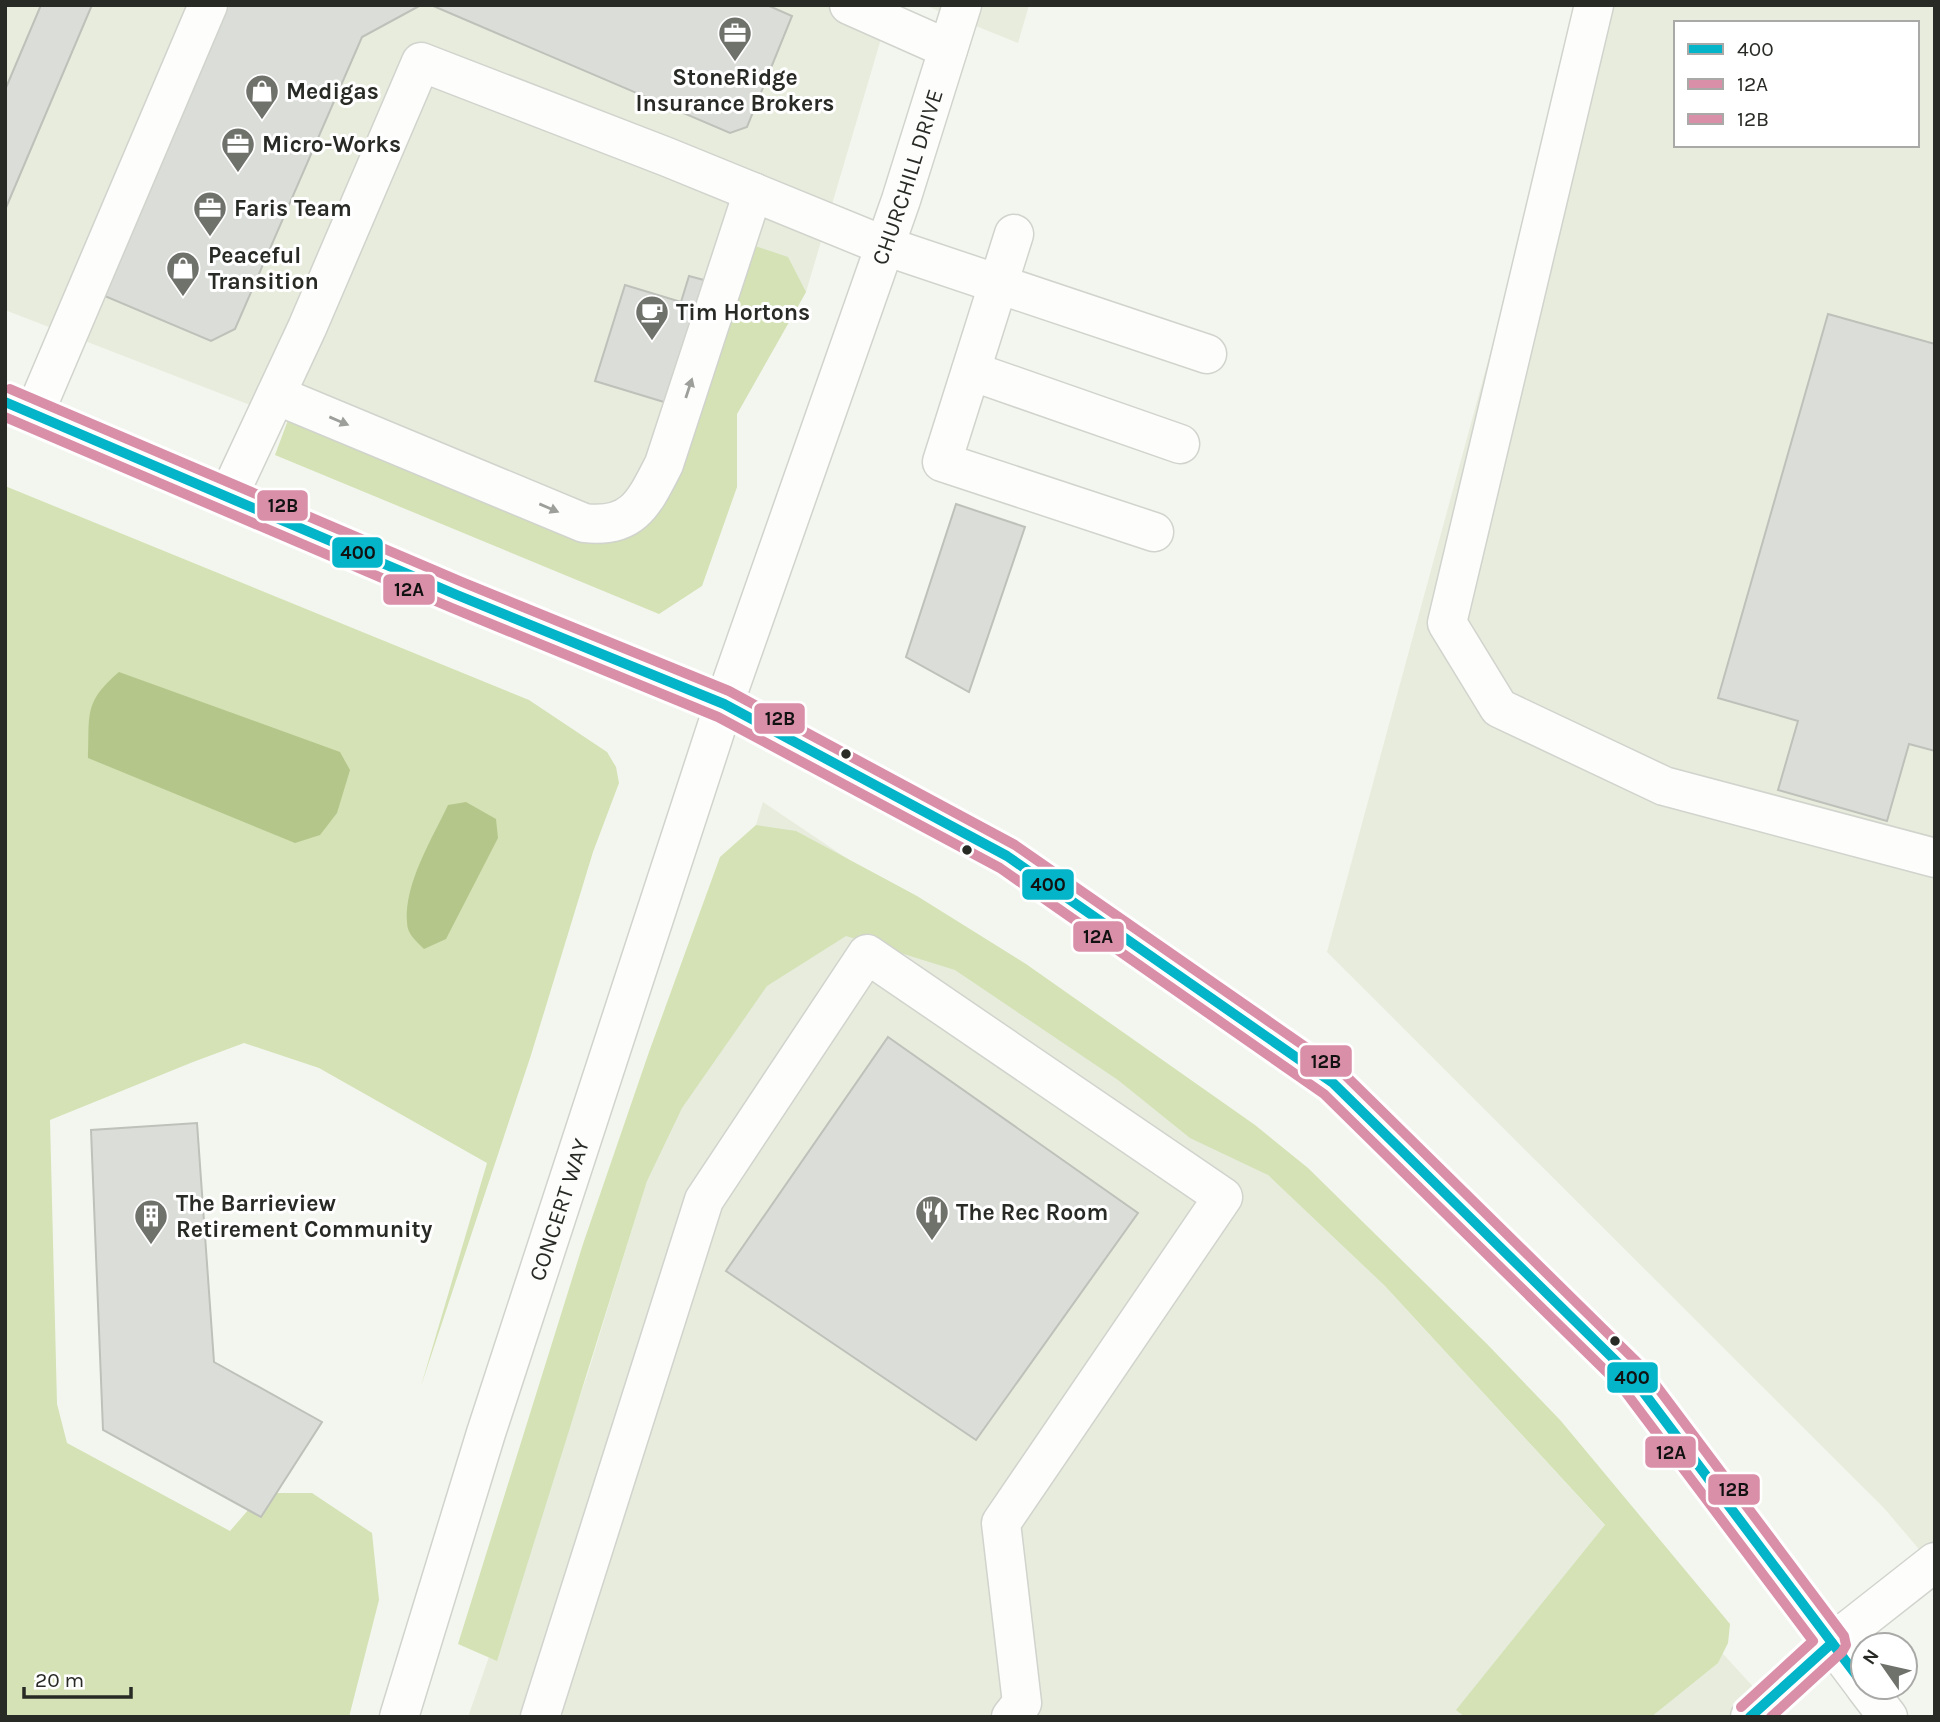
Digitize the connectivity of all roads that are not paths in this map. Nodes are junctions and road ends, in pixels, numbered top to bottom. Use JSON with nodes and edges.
{"nodes":[{"id":1,"x":208,"y":5,"type":"edge"},
{"id":2,"x":849,"y":5,"type":"edge"},
{"id":3,"x":962,"y":5,"type":"edge"},
{"id":4,"x":1594,"y":5,"type":"edge"},
{"id":5,"x":948,"y":49,"type":"junction"},
{"id":6,"x":753,"y":192,"type":"junction"},
{"id":7,"x":1014,"y":234,"type":"dead end"},
{"id":8,"x":886,"y":246,"type":"junction"},
{"id":9,"x":998,"y":284,"type":"junction"},
{"id":10,"x":1207,"y":354,"type":"dead end"},
{"id":11,"x":971,"y":371,"type":"junction"},
{"id":12,"x":276,"y":395,"type":"junction"},
{"id":13,"x":20,"y":408,"type":"edge"},
{"id":14,"x":1180,"y":443,"type":"dead end"},
{"id":15,"x":228,"y":497,"type":"junction"},
{"id":16,"x":1154,"y":532,"type":"dead end"},
{"id":17,"x":724,"y":704,"type":"junction"},
{"id":18,"x":1935,"y":858,"type":"edge"},
{"id":19,"x":1935,"y":1562,"type":"edge"},
{"id":20,"x":1832,"y":1643,"type":"junction"},
{"id":21,"x":1849,"y":1666,"type":"edge"},
{"id":22,"x":1876,"y":1701,"type":"edge"},
{"id":23,"x":399,"y":1717,"type":"edge"},
{"id":24,"x":540,"y":1717,"type":"edge"},
{"id":25,"x":1011,"y":1717,"type":"edge"},
{"id":26,"x":1750,"y":1717,"type":"edge"},
{"id":27,"x":1888,"y":1717,"type":"edge"}],
"edges":[{"from":1,"to":13,"type":"street"},
{"from":2,"to":5,"type":"street"},
{"from":3,"to":5,"type":"street","name":"CHURCHILL DRIVE"},
{"from":4,"to":18,"type":"street"},
{"from":5,"to":8,"type":"street","name":"CHURCHILL DRIVE"},
{"from":6,"to":8,"type":"street"},
{"from":6,"to":12,"type":"street"},
{"from":12,"to":6,"type":"street","one_way":true},
{"from":7,"to":9,"type":"street"},
{"from":8,"to":9,"type":"street"},
{"from":8,"to":17,"type":"street","name":"CHURCHILL DRIVE"},
{"from":9,"to":10,"type":"street"},
{"from":9,"to":11,"type":"street"},
{"from":11,"to":14,"type":"street"},
{"from":11,"to":16,"type":"street"},
{"from":12,"to":15,"type":"street"},
{"from":13,"to":15,"type":"street"},
{"from":15,"to":17,"type":"street"},
{"from":17,"to":20,"type":"street"},
{"from":17,"to":23,"type":"street","name":"CONCERT WAY"},
{"from":19,"to":20,"type":"street"},
{"from":20,"to":21,"type":"street"},
{"from":20,"to":26,"type":"street"},
{"from":22,"to":27,"type":"street"},
{"from":24,"to":25,"type":"street"}]}
